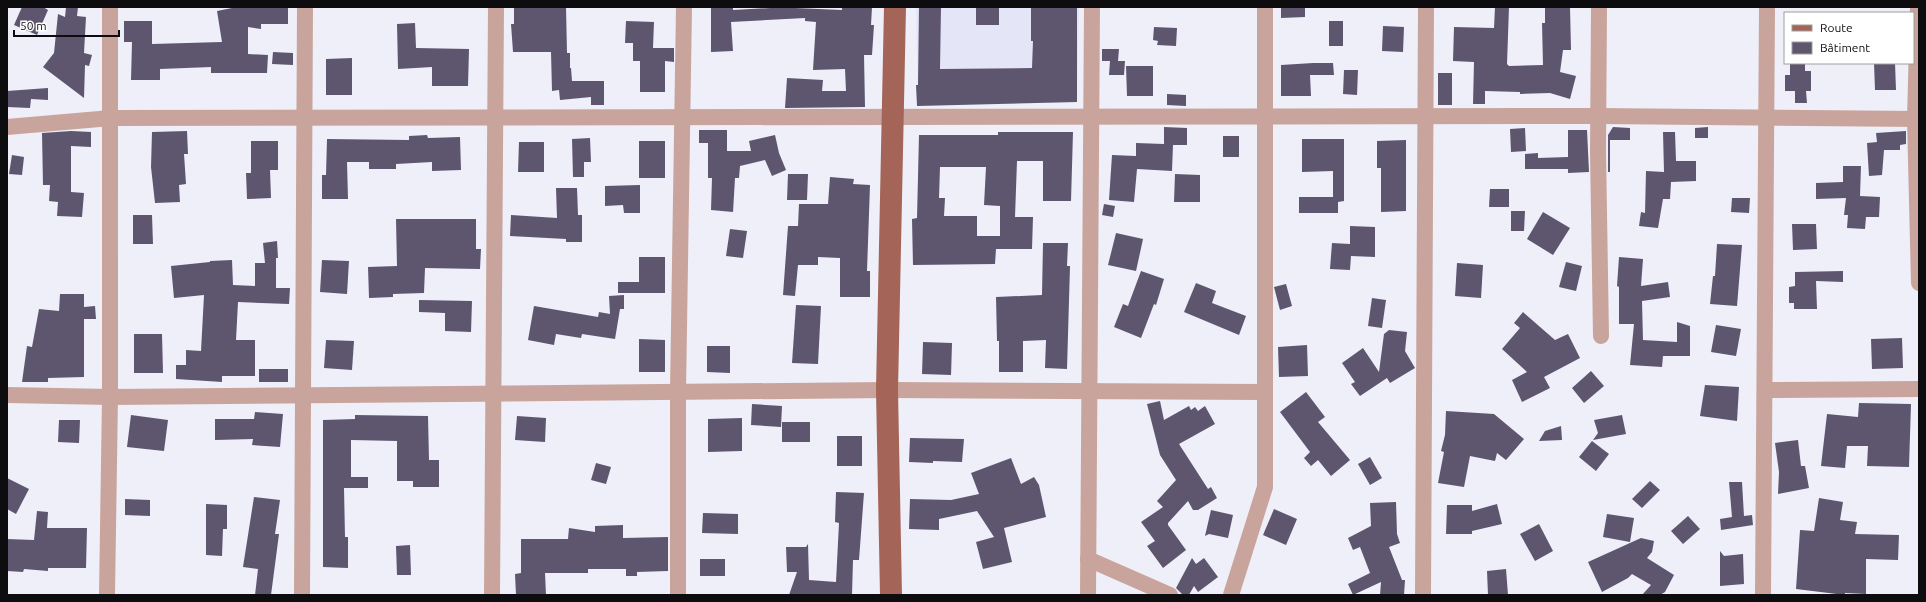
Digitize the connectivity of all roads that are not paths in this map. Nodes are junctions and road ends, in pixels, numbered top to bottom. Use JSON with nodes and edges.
{"nodes":[{"id":1,"x":110,"y":7,"type":"edge"},
{"id":2,"x":305,"y":7,"type":"edge"},
{"id":3,"x":496,"y":7,"type":"edge"},
{"id":4,"x":684,"y":7,"type":"edge"},
{"id":5,"x":895,"y":7,"type":"edge"},
{"id":6,"x":1092,"y":7,"type":"edge"},
{"id":7,"x":1265,"y":7,"type":"edge"},
{"id":8,"x":1426,"y":7,"type":"edge"},
{"id":9,"x":1599,"y":7,"type":"edge"},
{"id":10,"x":1767,"y":7,"type":"edge"},
{"id":11,"x":1918,"y":7,"type":"edge"},
{"id":12,"x":683,"y":116,"type":"junction"},
{"id":13,"x":1091,"y":116,"type":"junction"},
{"id":14,"x":1599,"y":116,"type":"junction"},
{"id":15,"x":495,"y":117,"type":"junction"},
{"id":16,"x":1265,"y":117,"type":"junction"},
{"id":17,"x":1426,"y":117,"type":"junction"},
{"id":18,"x":111,"y":118,"type":"junction"},
{"id":19,"x":305,"y":118,"type":"junction"},
{"id":20,"x":892,"y":118,"type":"junction"},
{"id":21,"x":1766,"y":118,"type":"junction"},
{"id":22,"x":1917,"y":119,"type":"edge"},
{"id":23,"x":7,"y":127,"type":"edge"},
{"id":24,"x":1919,"y":283,"type":"edge"},
{"id":25,"x":1601,"y":336,"type":"dead end"},
{"id":26,"x":1919,"y":389,"type":"edge"},
{"id":27,"x":887,"y":390,"type":"junction"},
{"id":28,"x":1089,"y":390,"type":"junction"},
{"id":29,"x":1765,"y":390,"type":"junction"},
{"id":30,"x":678,"y":391,"type":"junction"},
{"id":31,"x":1264,"y":392,"type":"junction"},
{"id":32,"x":493,"y":393,"type":"junction"},
{"id":33,"x":7,"y":395,"type":"edge"},
{"id":34,"x":303,"y":395,"type":"junction"},
{"id":35,"x":110,"y":397,"type":"junction"},
{"id":36,"x":1088,"y":559,"type":"junction"},
{"id":37,"x":107,"y":595,"type":"edge"},
{"id":38,"x":302,"y":595,"type":"edge"},
{"id":39,"x":492,"y":595,"type":"edge"},
{"id":40,"x":678,"y":595,"type":"edge"},
{"id":41,"x":891,"y":595,"type":"edge"},
{"id":42,"x":1088,"y":595,"type":"edge"},
{"id":43,"x":1170,"y":595,"type":"edge"},
{"id":44,"x":1231,"y":595,"type":"edge"},
{"id":45,"x":1423,"y":595,"type":"edge"},
{"id":46,"x":1763,"y":595,"type":"edge"}],
"edges":[{"from":1,"to":18,"type":"street"},
{"from":2,"to":19,"type":"street"},
{"from":3,"to":15,"type":"street"},
{"from":4,"to":12,"type":"street"},
{"from":5,"to":20,"type":"main road"},
{"from":6,"to":13,"type":"street"},
{"from":7,"to":16,"type":"street"},
{"from":8,"to":17,"type":"street"},
{"from":9,"to":14,"type":"street"},
{"from":10,"to":21,"type":"street"},
{"from":11,"to":22,"type":"street"},
{"from":12,"to":15,"type":"street"},
{"from":12,"to":20,"type":"street"},
{"from":12,"to":30,"type":"street"},
{"from":13,"to":16,"type":"street"},
{"from":13,"to":20,"type":"street"},
{"from":13,"to":28,"type":"street"},
{"from":14,"to":17,"type":"street"},
{"from":14,"to":21,"type":"street"},
{"from":14,"to":25,"type":"street"},
{"from":15,"to":19,"type":"street"},
{"from":15,"to":32,"type":"street"},
{"from":16,"to":17,"type":"street"},
{"from":16,"to":31,"type":"street"},
{"from":17,"to":45,"type":"street"},
{"from":18,"to":19,"type":"street"},
{"from":18,"to":23,"type":"street"},
{"from":18,"to":35,"type":"street"},
{"from":19,"to":34,"type":"street"},
{"from":20,"to":27,"type":"main road"},
{"from":21,"to":22,"type":"street"},
{"from":21,"to":29,"type":"street"},
{"from":22,"to":24,"type":"street"},
{"from":26,"to":29,"type":"street"},
{"from":27,"to":28,"type":"street"},
{"from":27,"to":30,"type":"street"},
{"from":27,"to":41,"type":"main road"},
{"from":28,"to":31,"type":"street"},
{"from":28,"to":36,"type":"street"},
{"from":29,"to":46,"type":"street"},
{"from":30,"to":32,"type":"street"},
{"from":30,"to":40,"type":"street"},
{"from":31,"to":44,"type":"street"},
{"from":32,"to":34,"type":"street"},
{"from":32,"to":39,"type":"street"},
{"from":33,"to":35,"type":"street"},
{"from":34,"to":35,"type":"street"},
{"from":34,"to":38,"type":"street"},
{"from":35,"to":37,"type":"street"},
{"from":36,"to":42,"type":"street"},
{"from":36,"to":43,"type":"street"}]}
